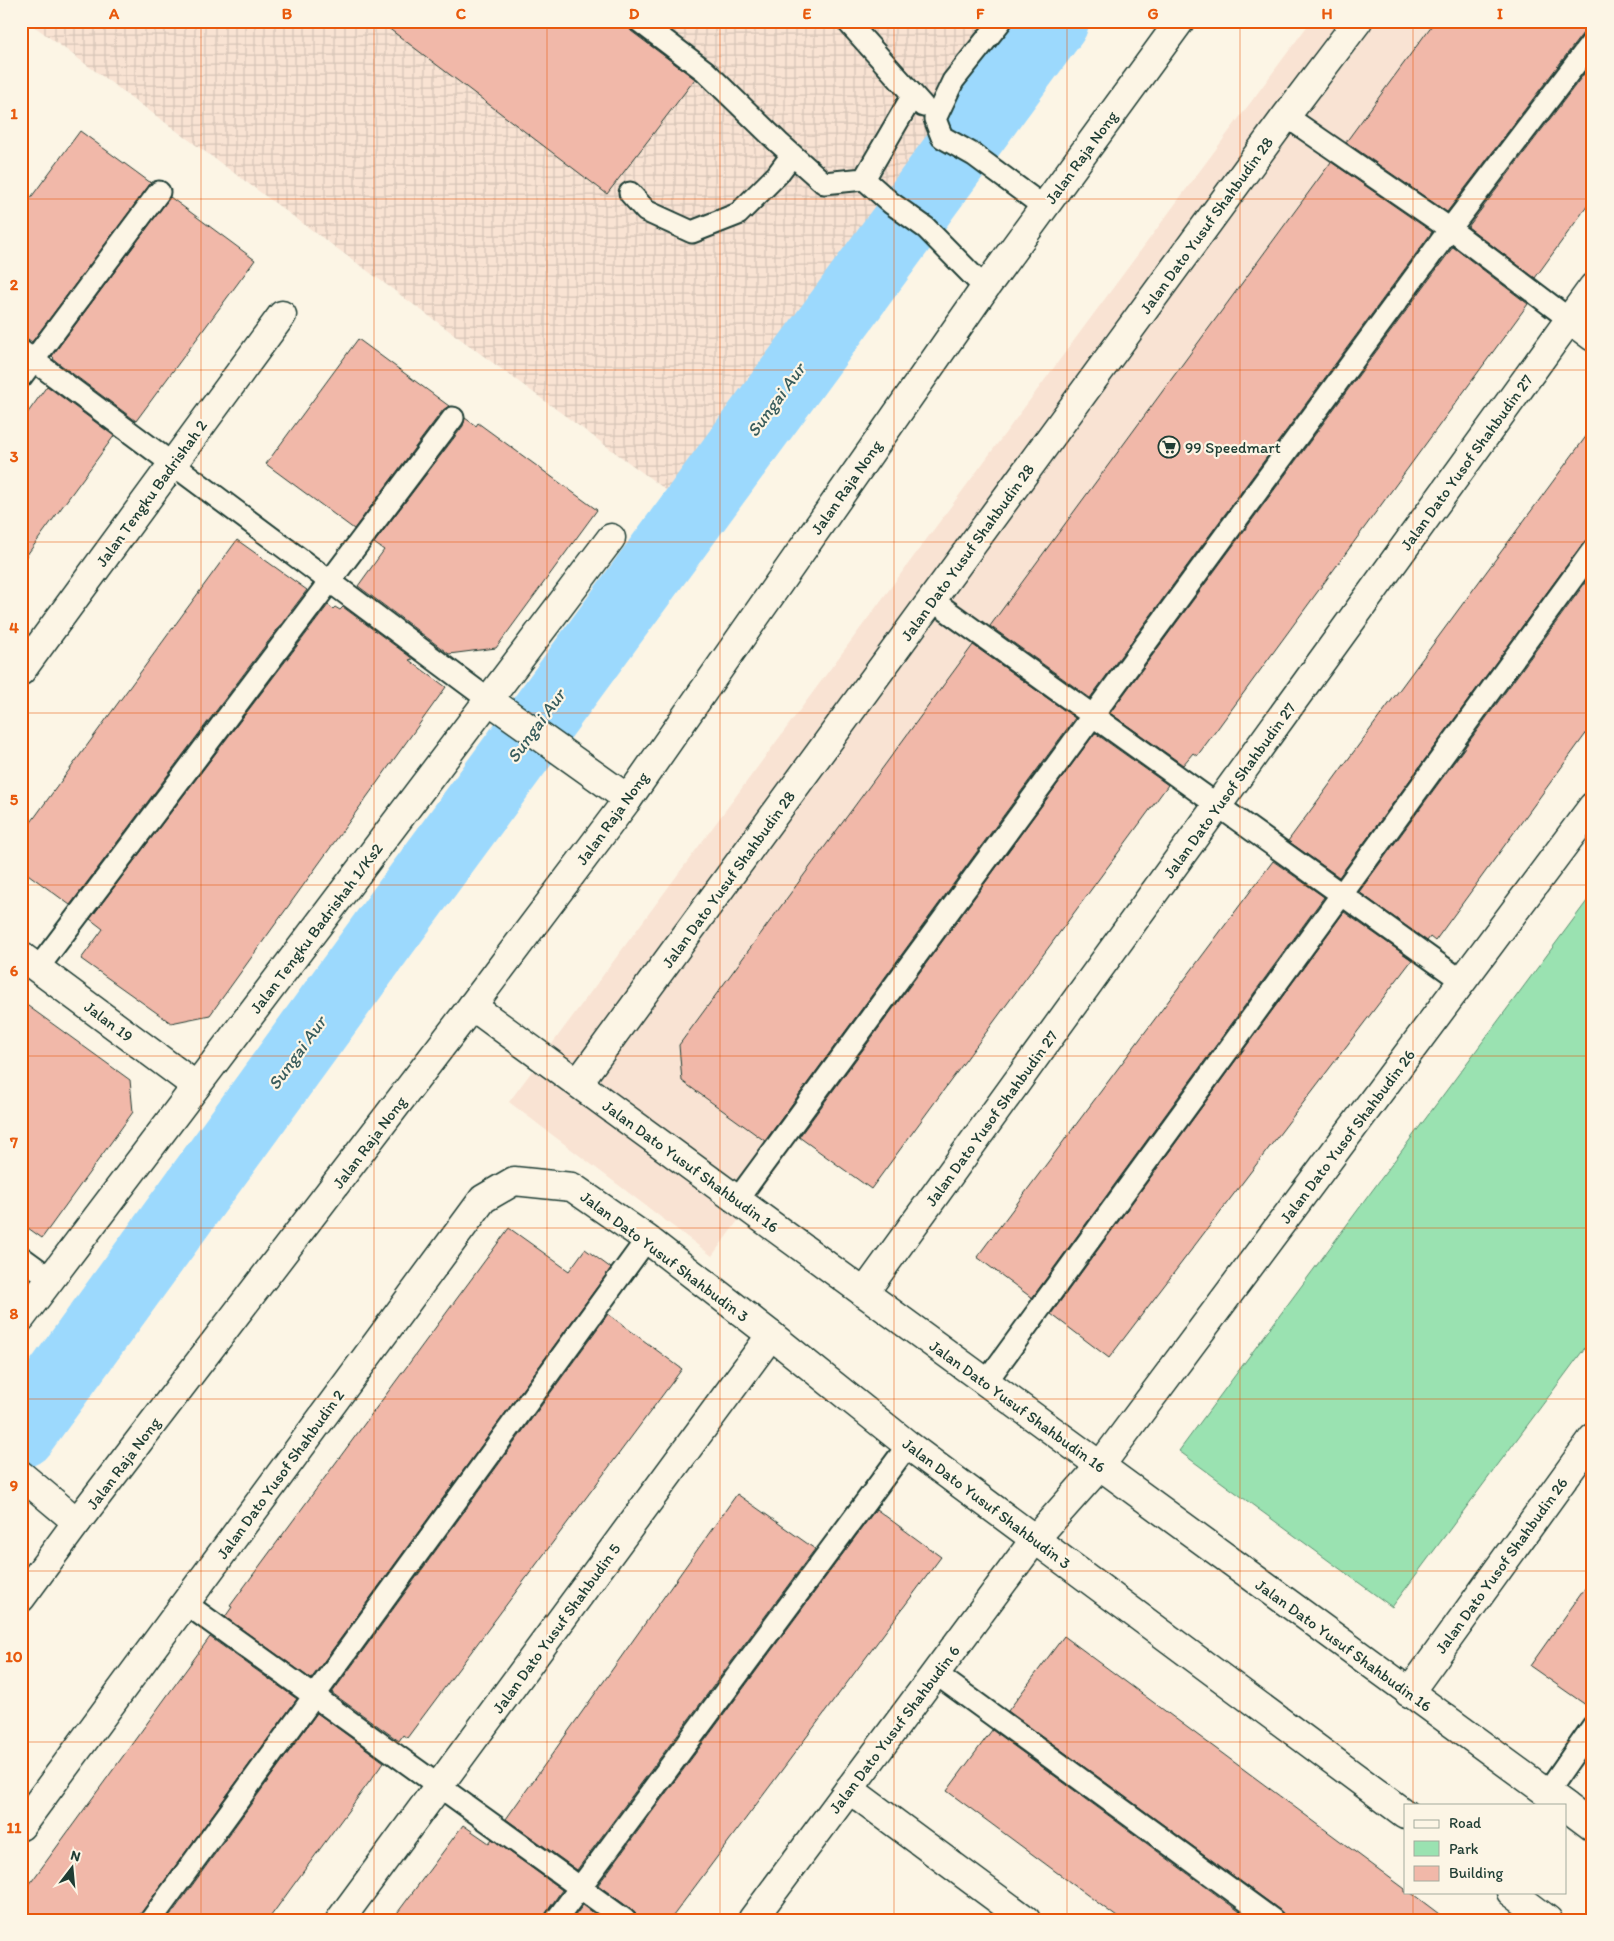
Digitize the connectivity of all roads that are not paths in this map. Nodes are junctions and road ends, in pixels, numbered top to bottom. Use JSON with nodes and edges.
{"nodes":[{"id":1,"x":640,"y":21,"type":"edge"},
{"id":2,"x":846,"y":21,"type":"edge"},
{"id":3,"x":1001,"y":21,"type":"edge"},
{"id":4,"x":1180,"y":21,"type":"edge"},
{"id":5,"x":1358,"y":21,"type":"edge"},
{"id":6,"x":1593,"y":41,"type":"edge"},
{"id":7,"x":913,"y":95,"type":"junction"},
{"id":8,"x":1286,"y":116,"type":"junction"},
{"id":9,"x":938,"y":128,"type":"junction"},
{"id":10,"x":792,"y":154,"type":"junction"},
{"id":11,"x":864,"y":179,"type":"junction"},
{"id":12,"x":159,"y":192,"type":"dead end"},
{"id":13,"x":630,"y":193,"type":"dead end"},
{"id":14,"x":1044,"y":207,"type":"junction"},
{"id":15,"x":1450,"y":229,"type":"junction"},
{"id":16,"x":1593,"y":287,"type":"edge"},
{"id":17,"x":985,"y":288,"type":"junction"},
{"id":18,"x":282,"y":315,"type":"dead end"},
{"id":19,"x":1569,"y":319,"type":"junction"},
{"id":20,"x":1593,"y":337,"type":"edge"},
{"id":21,"x":25,"y":363,"type":"edge"},
{"id":22,"x":454,"y":418,"type":"dead end"},
{"id":23,"x":172,"y":464,"type":"junction"},
{"id":24,"x":612,"y":538,"type":"dead end"},
{"id":25,"x":1593,"y":550,"type":"edge"},
{"id":26,"x":330,"y":581,"type":"junction"},
{"id":27,"x":932,"y":600,"type":"junction"},
{"id":28,"x":21,"y":671,"type":"edge"},
{"id":29,"x":489,"y":700,"type":"junction"},
{"id":30,"x":1093,"y":716,"type":"junction"},
{"id":31,"x":628,"y":799,"type":"junction"},
{"id":32,"x":1218,"y":805,"type":"junction"},
{"id":33,"x":1593,"y":806,"type":"edge"},
{"id":34,"x":1342,"y":895,"type":"junction"},
{"id":35,"x":26,"y":960,"type":"edge"},
{"id":36,"x":1462,"y":981,"type":"junction"},
{"id":37,"x":472,"y":1006,"type":"junction"},
{"id":38,"x":578,"y":1084,"type":"junction"},
{"id":39,"x":196,"y":1086,"type":"junction"},
{"id":40,"x":572,"y":1187,"type":"joint"},
{"id":41,"x":738,"y":1200,"type":"junction"},
{"id":42,"x":647,"y":1239,"type":"junction"},
{"id":43,"x":21,"y":1257,"type":"edge"},
{"id":44,"x":51,"y":1279,"type":"junction"},
{"id":45,"x":864,"y":1293,"type":"junction"},
{"id":46,"x":21,"y":1318,"type":"edge"},
{"id":47,"x":771,"y":1335,"type":"junction"},
{"id":48,"x":986,"y":1382,"type":"junction"},
{"id":49,"x":1593,"y":1438,"type":"edge"},
{"id":50,"x":908,"y":1445,"type":"junction"},
{"id":51,"x":1100,"y":1466,"type":"junction"},
{"id":52,"x":22,"y":1476,"type":"edge"},
{"id":53,"x":77,"y":1522,"type":"junction"},
{"id":54,"x":1035,"y":1539,"type":"junction"},
{"id":55,"x":21,"y":1598,"type":"edge"},
{"id":56,"x":186,"y":1603,"type":"junction"},
{"id":57,"x":935,"y":1673,"type":"junction"},
{"id":58,"x":1409,"y":1693,"type":"junction"},
{"id":59,"x":314,"y":1696,"type":"junction"},
{"id":60,"x":1593,"y":1726,"type":"edge"},
{"id":61,"x":439,"y":1786,"type":"junction"},
{"id":62,"x":849,"y":1789,"type":"junction"},
{"id":63,"x":1559,"y":1801,"type":"edge"},
{"id":64,"x":1566,"y":1806,"type":"edge"},
{"id":65,"x":1404,"y":1813,"type":"edge"},
{"id":66,"x":21,"y":1826,"type":"edge"},
{"id":67,"x":1593,"y":1826,"type":"edge"},
{"id":68,"x":580,"y":1887,"type":"junction"},
{"id":69,"x":1514,"y":1894,"type":"edge"},
{"id":70,"x":151,"y":1920,"type":"edge"},
{"id":71,"x":340,"y":1920,"type":"edge"},
{"id":72,"x":556,"y":1920,"type":"edge"},
{"id":73,"x":625,"y":1920,"type":"edge"},
{"id":74,"x":752,"y":1920,"type":"edge"},
{"id":75,"x":1026,"y":1920,"type":"edge"},
{"id":76,"x":1273,"y":1920,"type":"edge"},
{"id":77,"x":1548,"y":1920,"type":"edge"}],
"edges":[{"from":1,"to":10,"type":"lane"},
{"from":2,"to":7,"type":"lane"},
{"from":3,"to":9,"type":"lane"},
{"from":4,"to":14,"type":"street","name":"Jalan Raja Nong"},
{"from":5,"to":8,"type":"street","name":"Jalan Dato Yusuf Shahbudin 28"},
{"from":6,"to":15,"type":"lane"},
{"from":7,"to":9,"type":"lane"},
{"from":7,"to":11,"type":"lane"},
{"from":8,"to":15,"type":"lane"},
{"from":8,"to":27,"type":"street","name":"Jalan Dato Yusuf Shahbudin 28"},
{"from":9,"to":14,"type":"lane"},
{"from":10,"to":11,"type":"lane"},
{"from":10,"to":13,"type":"lane"},
{"from":11,"to":17,"type":"lane"},
{"from":12,"to":21,"type":"lane"},
{"from":14,"to":17,"type":"street","name":"Jalan Raja Nong"},
{"from":15,"to":19,"type":"lane"},
{"from":15,"to":30,"type":"lane"},
{"from":16,"to":19,"type":"street","name":"Jalan Dato Yusof Shahbudin 27"},
{"from":17,"to":31,"type":"street","name":"Jalan Raja Nong"},
{"from":18,"to":23,"type":"street","name":"Jalan Tengku Badrishah 2"},
{"from":19,"to":20,"type":"street"},
{"from":19,"to":32,"type":"street","name":"Jalan Dato Yusof Shahbudin 27"},
{"from":21,"to":23,"type":"lane"},
{"from":22,"to":26,"type":"lane"},
{"from":23,"to":26,"type":"lane"},
{"from":23,"to":28,"type":"street","name":"Jalan Tengku Badrishah 2"},
{"from":24,"to":29,"type":"street","name":"Jalan Tengku Badrishah 1/Ks2"},
{"from":25,"to":34,"type":"lane"},
{"from":26,"to":29,"type":"lane"},
{"from":26,"to":35,"type":"lane"},
{"from":27,"to":30,"type":"lane"},
{"from":27,"to":38,"type":"street","name":"Jalan Dato Yusuf Shahbudin 28"},
{"from":29,"to":31,"type":"street"},
{"from":29,"to":39,"type":"street","name":"Jalan Tengku Badrishah 1/Ks2"},
{"from":30,"to":32,"type":"lane"},
{"from":30,"to":41,"type":"lane"},
{"from":31,"to":37,"type":"street","name":"Jalan Raja Nong"},
{"from":32,"to":34,"type":"lane"},
{"from":32,"to":45,"type":"street","name":"Jalan Dato Yusof Shahbudin 27"},
{"from":33,"to":36,"type":"street","name":"Jalan Dato Yusof Shahbudin 26"},
{"from":34,"to":36,"type":"lane"},
{"from":34,"to":48,"type":"lane"},
{"from":35,"to":39,"type":"street","name":"Jalan 19"},
{"from":36,"to":51,"type":"street","name":"Jalan Dato Yusof Shahbudin 26"},
{"from":37,"to":38,"type":"street","name":"Jalan Dato Yusuf Shahbudin 16"},
{"from":37,"to":53,"type":"street","name":"Jalan Raja Nong"},
{"from":38,"to":41,"type":"street","name":"Jalan Dato Yusuf Shahbudin 16"},
{"from":39,"to":44,"type":"street","name":"Jalan Tengku Badrishah 1/Ks2"},
{"from":40,"to":42,"type":"street","name":"Jalan Dato Yusuf Shahbudin 3"},
{"from":40,"to":56,"type":"street","name":"Jalan Dato Yusof Shahbudin 2"},
{"from":41,"to":45,"type":"street","name":"Jalan Dato Yusuf Shahbudin 16"},
{"from":42,"to":47,"type":"street","name":"Jalan Dato Yusuf Shahbudin 3"},
{"from":42,"to":59,"type":"lane"},
{"from":43,"to":44,"type":"lane"},
{"from":44,"to":46,"type":"street","name":"Jalan Tengku Badrishah 1/Ks2"},
{"from":45,"to":48,"type":"street","name":"Jalan Dato Yusuf Shahbudin 16"},
{"from":47,"to":50,"type":"street","name":"Jalan Dato Yusuf Shahbudin 3"},
{"from":47,"to":61,"type":"street","name":"Jalan Dato Yusuf Shahbudin 5"},
{"from":48,"to":51,"type":"street","name":"Jalan Dato Yusuf Shahbudin 16"},
{"from":49,"to":58,"type":"street","name":"Jalan Dato Yusof Shahbudin 26"},
{"from":50,"to":54,"type":"street","name":"Jalan Dato Yusuf Shahbudin 3"},
{"from":50,"to":68,"type":"lane"},
{"from":51,"to":54,"type":"street","name":"Jalan Dato Yusof Shahbudin 26"},
{"from":51,"to":58,"type":"street","name":"Jalan Dato Yusuf Shahbudin 16"},
{"from":52,"to":53,"type":"street"},
{"from":53,"to":55,"type":"street","name":"Jalan Raja Nong"},
{"from":54,"to":57,"type":"street","name":"Jalan Dato Yusuf Shahbudin 6"},
{"from":54,"to":65,"type":"street","name":"Jalan Dato Yusuf Shahbudin 3"},
{"from":56,"to":59,"type":"lane"},
{"from":56,"to":66,"type":"street","name":"Jalan Dato Yusof Shahbudin 2"},
{"from":57,"to":62,"type":"street","name":"Jalan Dato Yusuf Shahbudin 6"},
{"from":57,"to":76,"type":"lane"},
{"from":58,"to":63,"type":"street","name":"Jalan Dato Yusuf Shahbudin 16"},
{"from":59,"to":61,"type":"lane"},
{"from":59,"to":70,"type":"lane"},
{"from":60,"to":63,"type":"lane"},
{"from":61,"to":68,"type":"lane"},
{"from":61,"to":71,"type":"street","name":"Jalan Dato Yusuf Shahbudin 5"},
{"from":62,"to":74,"type":"street","name":"Jalan Dato Yusuf Shahbudin 6"},
{"from":62,"to":75,"type":"street"},
{"from":64,"to":67,"type":"street","name":"Jalan Dato Yusuf Shahbudin 16"},
{"from":68,"to":72,"type":"lane"},
{"from":68,"to":73,"type":"lane"},
{"from":69,"to":77,"type":"street"}]}
